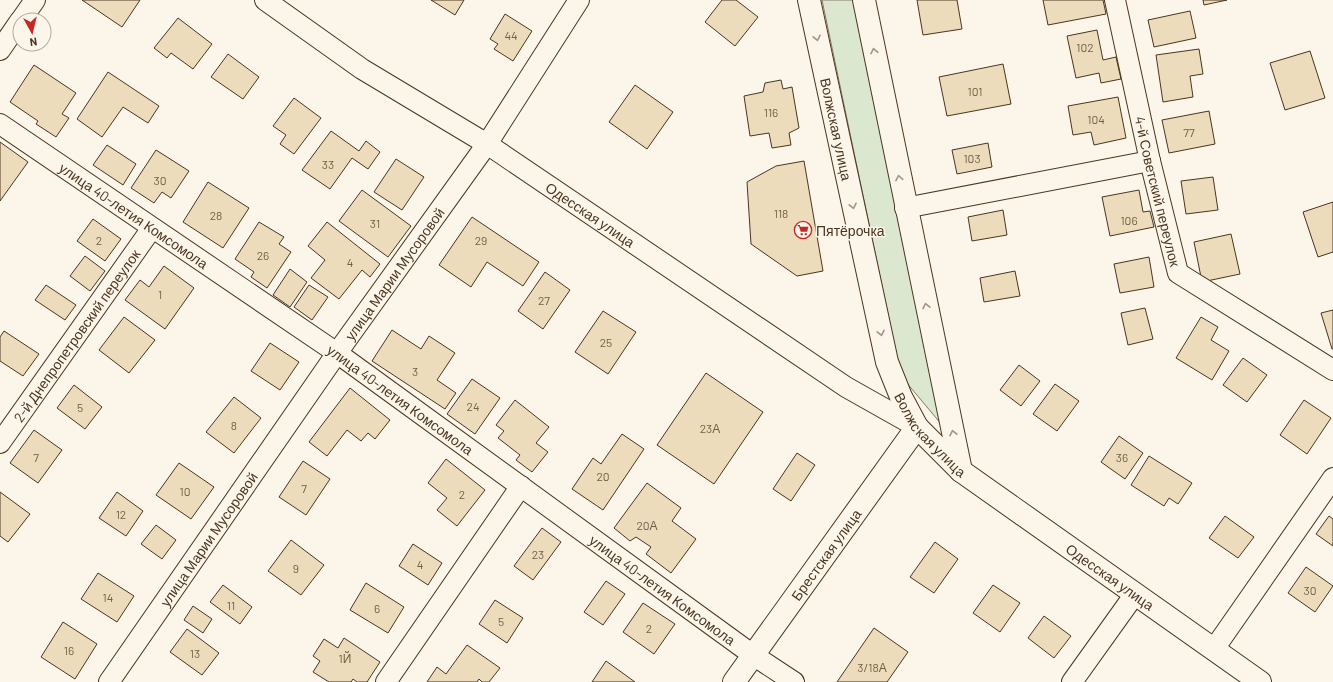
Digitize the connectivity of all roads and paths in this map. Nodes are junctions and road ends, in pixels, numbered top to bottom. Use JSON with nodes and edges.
{"nodes":[{"id":1,"x":34,"y":0,"type":"edge"},
{"id":2,"x":265,"y":0,"type":"edge"},
{"id":3,"x":579,"y":0,"type":"edge"},
{"id":4,"x":809,"y":0,"type":"edge"},
{"id":5,"x":864,"y":0,"type":"edge"},
{"id":6,"x":1115,"y":0,"type":"edge"},
{"id":7,"x":26,"y":12,"type":"edge"},
{"id":8,"x":12,"y":32,"type":"edge"},
{"id":9,"x":0,"y":50,"type":"edge"},
{"id":10,"x":0,"y":124,"type":"edge"},
{"id":11,"x":487,"y":144,"type":"junction"},
{"id":12,"x":1150,"y":161,"type":"junction"},
{"id":13,"x":905,"y":208,"type":"junction"},
{"id":14,"x":152,"y":228,"type":"junction"},
{"id":15,"x":337,"y":353,"type":"junction"},
{"id":16,"x":1333,"y":370,"type":"edge"},
{"id":17,"x":917,"y":427,"type":"junction"},
{"id":18,"x":0,"y":443,"type":"edge"},
{"id":19,"x":961,"y":471,"type":"junction"},
{"id":20,"x":1333,"y":478,"type":"edge"},
{"id":21,"x":521,"y":486,"type":"junction"},
{"id":22,"x":1135,"y":594,"type":"junction"},
{"id":23,"x":1214,"y":649,"type":"junction"},
{"id":24,"x":753,"y":655,"type":"junction"},
{"id":25,"x":109,"y":682,"type":"edge"},
{"id":26,"x":386,"y":682,"type":"edge"},
{"id":27,"x":734,"y":682,"type":"edge"},
{"id":28,"x":794,"y":682,"type":"edge"},
{"id":29,"x":1072,"y":682,"type":"edge"},
{"id":30,"x":1260,"y":682,"type":"edge"}],
"edges":[{"from":1,"to":7,"type":"street"},
{"from":2,"to":11,"type":"street","name":"Одесская улица"},
{"from":3,"to":11,"type":"street","name":"улица Марии Мусоровой"},
{"from":4,"to":17,"type":"main road","name":"Волжская улица","one_way":true},
{"from":13,"to":5,"type":"main road","name":"Волжская улица","one_way":true},
{"from":6,"to":12,"type":"street","name":"4-й Советский переулок"},
{"from":8,"to":9,"type":"street"},
{"from":10,"to":14,"type":"street","name":"улица 40-летия Комсомола"},
{"from":11,"to":15,"type":"street","name":"улица Марии Мусоровой"},
{"from":11,"to":17,"type":"street","name":"Одесская улица"},
{"from":12,"to":13,"type":"street"},
{"from":12,"to":16,"type":"street","name":"4-й Советский переулок"},
{"from":19,"to":13,"type":"main road","name":"Волжская улица","one_way":true},
{"from":14,"to":15,"type":"street","name":"улица 40-летия Комсомола"},
{"from":14,"to":18,"type":"street","name":"2-й Днепропетровский переулок"},
{"from":15,"to":21,"type":"street","name":"улица 40-летия Комсомола"},
{"from":15,"to":25,"type":"street","name":"улица Марии Мусоровой"},
{"from":17,"to":19,"type":"main road","name":"Волжская улица"},
{"from":17,"to":24,"type":"main road","name":"Брестская улица"},
{"from":19,"to":22,"type":"main road","name":"Одесская улица"},
{"from":20,"to":23,"type":"street"},
{"from":21,"to":24,"type":"street","name":"улица 40-летия Комсомола"},
{"from":21,"to":26,"type":"street"},
{"from":22,"to":23,"type":"main road","name":"Одесская улица"},
{"from":22,"to":29,"type":"street"},
{"from":23,"to":30,"type":"main road","name":"Одесская улица"},
{"from":24,"to":27,"type":"main road","name":"Брестская улица"},
{"from":24,"to":28,"type":"street","name":"улица 40-летия Комсомола"}]}
